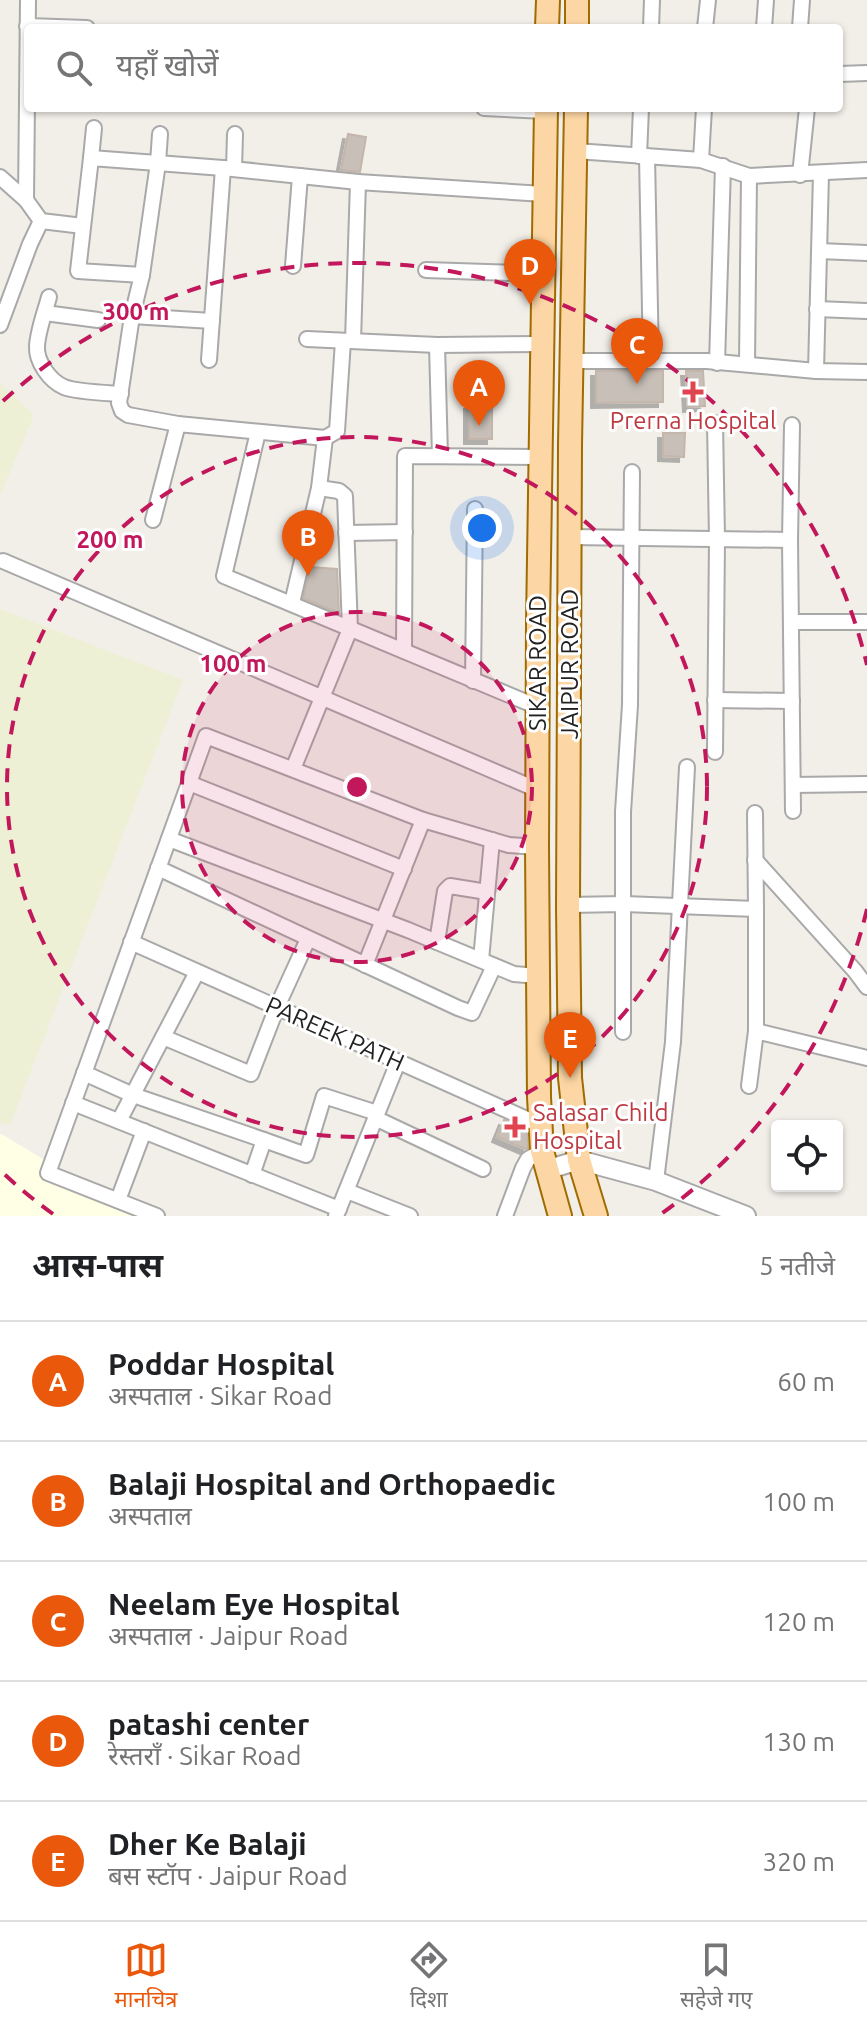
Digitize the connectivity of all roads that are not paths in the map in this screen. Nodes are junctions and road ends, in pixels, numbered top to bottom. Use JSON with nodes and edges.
{"nodes":[{"id":1,"x":28,"y":0,"type":"edge"},
{"id":2,"x":548,"y":0,"type":"edge"},
{"id":3,"x":577,"y":0,"type":"edge"},
{"id":4,"x":652,"y":0,"type":"edge"},
{"id":5,"x":708,"y":0,"type":"edge"},
{"id":6,"x":766,"y":0,"type":"edge"},
{"id":7,"x":802,"y":0,"type":"edge"},
{"id":8,"x":27,"y":24,"type":"edge"},
{"id":9,"x":547,"y":24,"type":"edge"},
{"id":10,"x":577,"y":24,"type":"edge"},
{"id":11,"x":651,"y":24,"type":"edge"},
{"id":12,"x":705,"y":24,"type":"edge"},
{"id":13,"x":764,"y":24,"type":"edge"},
{"id":14,"x":800,"y":24,"type":"edge"},
{"id":15,"x":867,"y":73,"type":"edge"},
{"id":16,"x":843,"y":74,"type":"edge"},
{"id":17,"x":27,"y":112,"type":"edge"},
{"id":18,"x":546,"y":112,"type":"edge"},
{"id":19,"x":576,"y":112,"type":"edge"},
{"id":20,"x":641,"y":112,"type":"edge"},
{"id":21,"x":704,"y":112,"type":"edge"},
{"id":22,"x":807,"y":112,"type":"edge"},
{"id":23,"x":94,"y":128,"type":"dead end"},
{"id":24,"x":160,"y":134,"type":"dead end"},
{"id":25,"x":235,"y":134,"type":"dead end"},
{"id":26,"x":576,"y":151,"type":"junction"},
{"id":27,"x":643,"y":156,"type":"junction"},
{"id":28,"x":91,"y":158,"type":"junction"},
{"id":29,"x":701,"y":160,"type":"junction"},
{"id":30,"x":158,"y":163,"type":"junction"},
{"id":31,"x":723,"y":166,"type":"junction"},
{"id":32,"x":228,"y":168,"type":"junction"},
{"id":33,"x":867,"y":170,"type":"edge"},
{"id":34,"x":821,"y":174,"type":"junction"},
{"id":35,"x":800,"y":175,"type":"junction"},
{"id":36,"x":300,"y":176,"type":"junction"},
{"id":37,"x":749,"y":176,"type":"junction"},
{"id":38,"x":0,"y":177,"type":"edge"},
{"id":39,"x":358,"y":182,"type":"junction"},
{"id":40,"x":544,"y":194,"type":"junction"},
{"id":41,"x":26,"y":200,"type":"junction"},
{"id":42,"x":41,"y":221,"type":"junction"},
{"id":43,"x":83,"y":226,"type":"junction"},
{"id":44,"x":819,"y":251,"type":"junction"},
{"id":45,"x":867,"y":253,"type":"edge"},
{"id":46,"x":293,"y":266,"type":"dead end"},
{"id":47,"x":426,"y":270,"type":"dead end"},
{"id":48,"x":543,"y":274,"type":"junction"},
{"id":49,"x":0,"y":275,"type":"edge"},
{"id":50,"x":142,"y":275,"type":"junction"},
{"id":51,"x":14,"y":286,"type":"junction"},
{"id":52,"x":49,"y":297,"type":"dead end"},
{"id":53,"x":817,"y":309,"type":"junction"},
{"id":54,"x":866,"y":311,"type":"edge"},
{"id":55,"x":45,"y":313,"type":"junction"},
{"id":56,"x":132,"y":316,"type":"junction"},
{"id":57,"x":98,"y":320,"type":"dead end"},
{"id":58,"x":212,"y":321,"type":"junction"},
{"id":59,"x":0,"y":325,"type":"edge"},
{"id":60,"x":307,"y":339,"type":"dead end"},
{"id":61,"x":348,"y":341,"type":"junction"},
{"id":62,"x":542,"y":344,"type":"junction"},
{"id":63,"x":437,"y":345,"type":"junction"},
{"id":64,"x":209,"y":360,"type":"dead end"},
{"id":65,"x":571,"y":361,"type":"junction"},
{"id":66,"x":651,"y":361,"type":"junction"},
{"id":67,"x":717,"y":363,"type":"junction"},
{"id":68,"x":747,"y":363,"type":"junction"},
{"id":69,"x":816,"y":371,"type":"junction"},
{"id":70,"x":867,"y":372,"type":"edge"},
{"id":71,"x":121,"y":394,"type":"junction"},
{"id":72,"x":715,"y":423,"type":"dead end"},
{"id":73,"x":178,"y":424,"type":"junction"},
{"id":74,"x":792,"y":425,"type":"dead end"},
{"id":75,"x":258,"y":432,"type":"junction"},
{"id":76,"x":325,"y":438,"type":"junction"},
{"id":77,"x":440,"y":456,"type":"junction"},
{"id":78,"x":540,"y":457,"type":"junction"},
{"id":79,"x":632,"y":472,"type":"dead end"},
{"id":80,"x":319,"y":488,"type":"junction"},
{"id":81,"x":475,"y":509,"type":"dead end"},
{"id":82,"x":153,"y":520,"type":"dead end"},
{"id":83,"x":405,"y":532,"type":"junction"},
{"id":84,"x":346,"y":533,"type":"junction"},
{"id":85,"x":571,"y":537,"type":"junction"},
{"id":86,"x":630,"y":539,"type":"junction"},
{"id":87,"x":717,"y":539,"type":"junction"},
{"id":88,"x":790,"y":540,"type":"junction"},
{"id":89,"x":3,"y":561,"type":"dead end"},
{"id":90,"x":292,"y":603,"type":"junction"},
{"id":91,"x":791,"y":622,"type":"junction"},
{"id":92,"x":867,"y":622,"type":"edge"},
{"id":93,"x":350,"y":629,"type":"junction"},
{"id":94,"x":404,"y":651,"type":"junction"},
{"id":95,"x":473,"y":681,"type":"junction"},
{"id":96,"x":322,"y":697,"type":"junction"},
{"id":97,"x":715,"y":700,"type":"junction"},
{"id":98,"x":792,"y":701,"type":"junction"},
{"id":99,"x":538,"y":707,"type":"junction"},
{"id":100,"x":715,"y":752,"type":"dead end"},
{"id":101,"x":687,"y":767,"type":"dead end"},
{"id":102,"x":293,"y":769,"type":"junction"},
{"id":103,"x":189,"y":783,"type":"junction"},
{"id":104,"x":867,"y":784,"type":"edge"},
{"id":105,"x":793,"y":785,"type":"junction"},
{"id":106,"x":538,"y":790,"type":"junction"},
{"id":107,"x":793,"y":811,"type":"dead end"},
{"id":108,"x":755,"y":813,"type":"dead end"},
{"id":109,"x":423,"y":820,"type":"junction"},
{"id":110,"x":169,"y":839,"type":"junction"},
{"id":111,"x":492,"y":840,"type":"junction"},
{"id":112,"x":537,"y":847,"type":"junction"},
{"id":113,"x":755,"y":860,"type":"junction"},
{"id":114,"x":158,"y":868,"type":"junction"},
{"id":115,"x":404,"y":869,"type":"junction"},
{"id":116,"x":487,"y":892,"type":"junction"},
{"id":117,"x":624,"y":904,"type":"junction"},
{"id":118,"x":568,"y":905,"type":"junction"},
{"id":119,"x":679,"y":905,"type":"junction"},
{"id":120,"x":756,"y":909,"type":"junction"},
{"id":121,"x":384,"y":921,"type":"junction"},
{"id":122,"x":308,"y":939,"type":"junction"},
{"id":123,"x":131,"y":942,"type":"junction"},
{"id":124,"x":437,"y":942,"type":"junction"},
{"id":125,"x":487,"y":963,"type":"junction"},
{"id":126,"x":365,"y":965,"type":"junction"},
{"id":127,"x":197,"y":972,"type":"junction"},
{"id":128,"x":538,"y":976,"type":"junction"},
{"id":129,"x":867,"y":987,"type":"edge"},
{"id":130,"x":277,"y":1007,"type":"junction"},
{"id":131,"x":756,"y":1031,"type":"junction"},
{"id":132,"x":623,"y":1032,"type":"dead end"},
{"id":133,"x":163,"y":1037,"type":"junction"},
{"id":134,"x":867,"y":1058,"type":"edge"},
{"id":135,"x":398,"y":1062,"type":"junction"},
{"id":136,"x":84,"y":1073,"type":"junction"},
{"id":137,"x":749,"y":1086,"type":"dead end"},
{"id":138,"x":133,"y":1095,"type":"junction"},
{"id":139,"x":73,"y":1103,"type":"junction"},
{"id":140,"x":376,"y":1116,"type":"junction"},
{"id":141,"x":119,"y":1121,"type":"junction"},
{"id":142,"x":540,"y":1125,"type":"junction"},
{"id":143,"x":144,"y":1131,"type":"junction"},
{"id":144,"x":264,"y":1140,"type":"junction"},
{"id":145,"x":579,"y":1160,"type":"junction"},
{"id":146,"x":544,"y":1161,"type":"junction"},
{"id":147,"x":483,"y":1169,"type":"dead end"},
{"id":148,"x":252,"y":1175,"type":"junction"},
{"id":149,"x":656,"y":1181,"type":"junction"},
{"id":150,"x":347,"y":1191,"type":"junction"},
{"id":151,"x":118,"y":1200,"type":"junction"},
{"id":152,"x":337,"y":1213,"type":"edge"},
{"id":153,"x":157,"y":1216,"type":"edge"},
{"id":154,"x":410,"y":1216,"type":"edge"},
{"id":155,"x":505,"y":1216,"type":"edge"},
{"id":156,"x":560,"y":1216,"type":"edge"},
{"id":157,"x":596,"y":1216,"type":"edge"},
{"id":158,"x":746,"y":1216,"type":"edge"}],
"edges":[{"from":1,"to":8,"type":"street"},
{"from":2,"to":9,"type":"main road"},
{"from":3,"to":10,"type":"main road"},
{"from":4,"to":11,"type":"street"},
{"from":5,"to":12,"type":"street"},
{"from":6,"to":13,"type":"street"},
{"from":7,"to":14,"type":"street"},
{"from":15,"to":16,"type":"street"},
{"from":17,"to":41,"type":"street"},
{"from":18,"to":40,"type":"main road","name":"SIKAR ROAD"},
{"from":19,"to":26,"type":"main road","name":"JAIPUR ROAD"},
{"from":20,"to":27,"type":"street"},
{"from":21,"to":29,"type":"street"},
{"from":22,"to":35,"type":"street"},
{"from":23,"to":28,"type":"street"},
{"from":24,"to":30,"type":"street"},
{"from":25,"to":32,"type":"street"},
{"from":26,"to":27,"type":"street"},
{"from":26,"to":65,"type":"main road","name":"JAIPUR ROAD"},
{"from":27,"to":29,"type":"street"},
{"from":27,"to":66,"type":"street"},
{"from":28,"to":30,"type":"street"},
{"from":28,"to":43,"type":"street"},
{"from":29,"to":31,"type":"street"},
{"from":30,"to":32,"type":"street"},
{"from":30,"to":50,"type":"street"},
{"from":31,"to":37,"type":"street"},
{"from":31,"to":67,"type":"street"},
{"from":32,"to":36,"type":"street"},
{"from":32,"to":58,"type":"street"},
{"from":33,"to":34,"type":"street"},
{"from":34,"to":35,"type":"street"},
{"from":34,"to":44,"type":"street"},
{"from":35,"to":37,"type":"street"},
{"from":36,"to":39,"type":"street"},
{"from":36,"to":46,"type":"street"},
{"from":37,"to":68,"type":"street"},
{"from":38,"to":41,"type":"street"},
{"from":39,"to":40,"type":"street"},
{"from":39,"to":61,"type":"street"},
{"from":40,"to":48,"type":"main road","name":"SIKAR ROAD"},
{"from":41,"to":42,"type":"street"},
{"from":42,"to":43,"type":"street"},
{"from":42,"to":51,"type":"street"},
{"from":43,"to":50,"type":"street"},
{"from":44,"to":45,"type":"street"},
{"from":44,"to":53,"type":"street"},
{"from":47,"to":48,"type":"street"},
{"from":48,"to":62,"type":"main road","name":"SIKAR ROAD"},
{"from":49,"to":51,"type":"street"},
{"from":50,"to":56,"type":"street"},
{"from":51,"to":59,"type":"street"},
{"from":52,"to":55,"type":"street"},
{"from":53,"to":54,"type":"street"},
{"from":53,"to":69,"type":"street"},
{"from":55,"to":57,"type":"street"},
{"from":55,"to":71,"type":"street"},
{"from":56,"to":58,"type":"street"},
{"from":56,"to":71,"type":"street"},
{"from":58,"to":64,"type":"street"},
{"from":60,"to":61,"type":"street"},
{"from":61,"to":63,"type":"street"},
{"from":61,"to":76,"type":"street"},
{"from":62,"to":63,"type":"street"},
{"from":62,"to":78,"type":"main road","name":"SIKAR ROAD"},
{"from":63,"to":77,"type":"street"},
{"from":65,"to":66,"type":"street"},
{"from":65,"to":85,"type":"main road","name":"JAIPUR ROAD"},
{"from":66,"to":67,"type":"street"},
{"from":67,"to":68,"type":"street"},
{"from":68,"to":69,"type":"street"},
{"from":69,"to":70,"type":"street"},
{"from":71,"to":73,"type":"street"},
{"from":72,"to":87,"type":"street"},
{"from":73,"to":75,"type":"street"},
{"from":73,"to":82,"type":"street"},
{"from":74,"to":88,"type":"street"},
{"from":75,"to":76,"type":"street"},
{"from":75,"to":90,"type":"street"},
{"from":76,"to":80,"type":"street"},
{"from":77,"to":78,"type":"street"},
{"from":77,"to":83,"type":"street"},
{"from":78,"to":99,"type":"main road","name":"SIKAR ROAD"},
{"from":79,"to":86,"type":"street"},
{"from":80,"to":84,"type":"street"},
{"from":80,"to":90,"type":"street"},
{"from":81,"to":95,"type":"street"},
{"from":83,"to":84,"type":"street"},
{"from":83,"to":94,"type":"street"},
{"from":84,"to":93,"type":"street"},
{"from":85,"to":86,"type":"street"},
{"from":85,"to":118,"type":"main road","name":"JAIPUR ROAD"},
{"from":86,"to":87,"type":"street"},
{"from":86,"to":117,"type":"street"},
{"from":87,"to":88,"type":"street"},
{"from":87,"to":97,"type":"street"},
{"from":88,"to":91,"type":"street"},
{"from":89,"to":96,"type":"street"},
{"from":90,"to":93,"type":"street"},
{"from":91,"to":92,"type":"street"},
{"from":91,"to":98,"type":"street"},
{"from":93,"to":94,"type":"street"},
{"from":93,"to":96,"type":"street"},
{"from":94,"to":95,"type":"street"},
{"from":95,"to":99,"type":"street"},
{"from":96,"to":102,"type":"street"},
{"from":96,"to":106,"type":"street"},
{"from":97,"to":98,"type":"street"},
{"from":97,"to":100,"type":"street"},
{"from":98,"to":105,"type":"street"},
{"from":99,"to":106,"type":"main road","name":"SIKAR ROAD"},
{"from":101,"to":119,"type":"street"},
{"from":102,"to":103,"type":"street"},
{"from":102,"to":109,"type":"street"},
{"from":103,"to":110,"type":"street"},
{"from":103,"to":115,"type":"street"},
{"from":104,"to":105,"type":"street"},
{"from":105,"to":107,"type":"street"},
{"from":106,"to":112,"type":"main road","name":"SIKAR ROAD"},
{"from":108,"to":113,"type":"street"},
{"from":109,"to":111,"type":"street"},
{"from":109,"to":115,"type":"street"},
{"from":110,"to":114,"type":"street"},
{"from":110,"to":121,"type":"street"},
{"from":111,"to":112,"type":"street"},
{"from":111,"to":116,"type":"street"},
{"from":112,"to":128,"type":"main road","name":"SIKAR ROAD"},
{"from":113,"to":120,"type":"street"},
{"from":113,"to":129,"type":"street"},
{"from":114,"to":122,"type":"street"},
{"from":114,"to":123,"type":"street"},
{"from":115,"to":121,"type":"street"},
{"from":116,"to":124,"type":"street"},
{"from":116,"to":125,"type":"street"},
{"from":117,"to":118,"type":"street"},
{"from":117,"to":119,"type":"street"},
{"from":117,"to":132,"type":"street"},
{"from":118,"to":145,"type":"main road","name":"JAIPUR ROAD"},
{"from":119,"to":120,"type":"street"},
{"from":119,"to":149,"type":"street"},
{"from":120,"to":131,"type":"street"},
{"from":121,"to":124,"type":"street"},
{"from":121,"to":126,"type":"street"},
{"from":122,"to":126,"type":"street"},
{"from":122,"to":130,"type":"street"},
{"from":123,"to":127,"type":"street","name":"PAREEK PATH"},
{"from":123,"to":136,"type":"street"},
{"from":124,"to":125,"type":"street"},
{"from":125,"to":126,"type":"street"},
{"from":125,"to":128,"type":"street"},
{"from":127,"to":130,"type":"street","name":"PAREEK PATH"},
{"from":127,"to":133,"type":"street"},
{"from":128,"to":142,"type":"main road","name":"SIKAR ROAD"},
{"from":130,"to":133,"type":"street"},
{"from":130,"to":135,"type":"street","name":"PAREEK PATH"},
{"from":131,"to":134,"type":"street"},
{"from":131,"to":137,"type":"street"},
{"from":133,"to":138,"type":"street"},
{"from":135,"to":140,"type":"street"},
{"from":135,"to":142,"type":"street","name":"PAREEK PATH"},
{"from":136,"to":138,"type":"street"},
{"from":136,"to":139,"type":"street"},
{"from":138,"to":141,"type":"street"},
{"from":138,"to":144,"type":"street"},
{"from":139,"to":141,"type":"street"},
{"from":139,"to":151,"type":"street"},
{"from":140,"to":144,"type":"street"},
{"from":140,"to":147,"type":"street"},
{"from":140,"to":150,"type":"street"},
{"from":141,"to":143,"type":"street"},
{"from":142,"to":146,"type":"main road","name":"SIKAR ROAD"},
{"from":143,"to":148,"type":"street"},
{"from":143,"to":151,"type":"street"},
{"from":144,"to":148,"type":"street"},
{"from":145,"to":146,"type":"street"},
{"from":145,"to":149,"type":"street"},
{"from":145,"to":157,"type":"main road","name":"JAIPUR ROAD"},
{"from":146,"to":155,"type":"street"},
{"from":146,"to":156,"type":"main road","name":"SIKAR ROAD"},
{"from":148,"to":152,"type":"street"},
{"from":149,"to":158,"type":"street"},
{"from":150,"to":152,"type":"street"},
{"from":150,"to":154,"type":"street"},
{"from":151,"to":153,"type":"street"}]}
